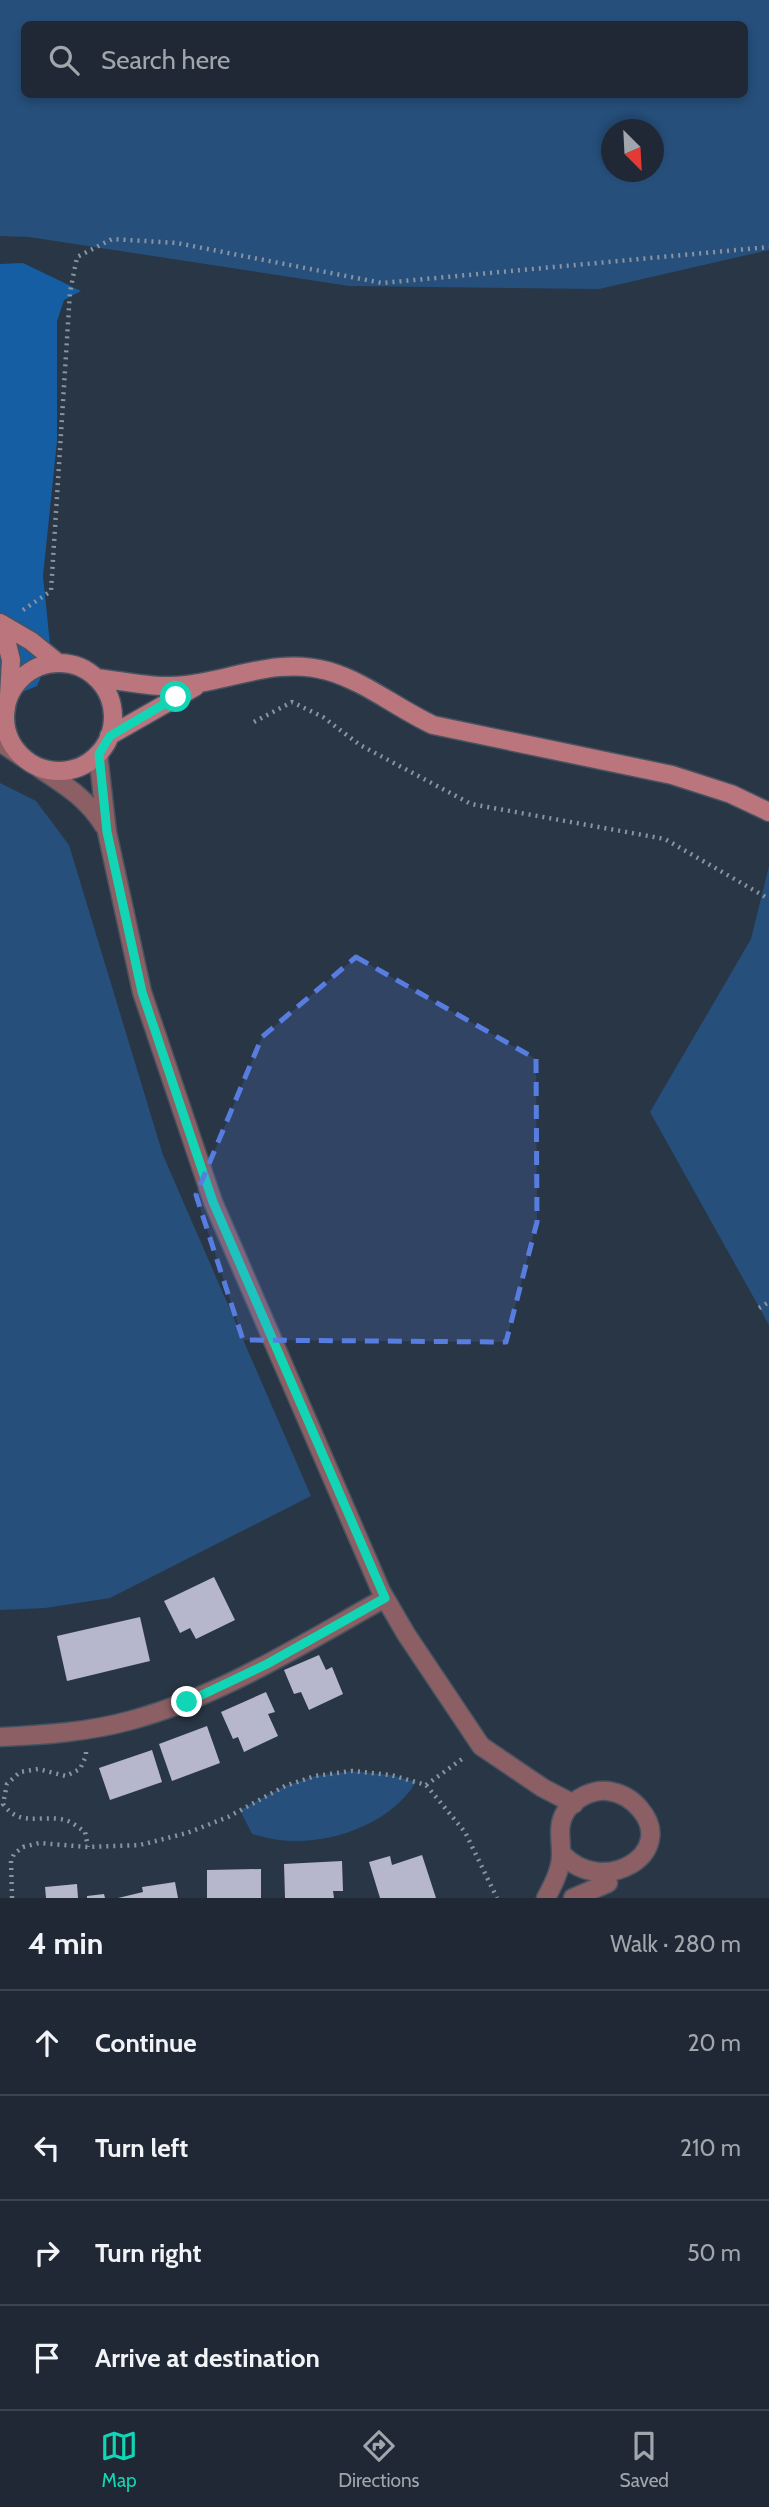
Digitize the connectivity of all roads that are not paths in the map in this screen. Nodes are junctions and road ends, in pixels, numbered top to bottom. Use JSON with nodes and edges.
{"nodes":[{"id":1,"x":1,"y":623,"type":"edge"},
{"id":2,"x":58,"y":663,"type":"junction"},
{"id":3,"x":96,"y":678,"type":"junction"},
{"id":4,"x":205,"y":682,"type":"junction"},
{"id":5,"x":5,"y":707,"type":"edge"},
{"id":6,"x":110,"y":736,"type":"junction"},
{"id":7,"x":0,"y":742,"type":"edge"},
{"id":8,"x":99,"y":754,"type":"junction"},
{"id":9,"x":22,"y":757,"type":"junction"},
{"id":10,"x":39,"y":768,"type":"junction"},
{"id":11,"x":769,"y":812,"type":"edge"},
{"id":12,"x":107,"y":832,"type":"junction"},
{"id":13,"x":385,"y":1598,"type":"junction"},
{"id":14,"x":0,"y":1737,"type":"edge"},
{"id":15,"x":573,"y":1804,"type":"junction"},
{"id":16,"x":562,"y":1854,"type":"junction"},
{"id":17,"x":609,"y":1882,"type":"junction"},
{"id":18,"x":546,"y":1898,"type":"edge"},
{"id":19,"x":573,"y":1898,"type":"edge"}],
"edges":[{"from":1,"to":2,"type":"street"},
{"from":1,"to":5,"type":"street"},
{"from":2,"to":3,"type":"street"},
{"from":2,"to":5,"type":"street"},
{"from":3,"to":4,"type":"street"},
{"from":3,"to":6,"type":"street"},
{"from":4,"to":6,"type":"street"},
{"from":4,"to":11,"type":"street"},
{"from":5,"to":9,"type":"street"},
{"from":6,"to":8,"type":"street"},
{"from":7,"to":9,"type":"street"},
{"from":8,"to":10,"type":"street"},
{"from":8,"to":12,"type":"street"},
{"from":9,"to":10,"type":"street"},
{"from":10,"to":12,"type":"street"},
{"from":12,"to":13,"type":"street"},
{"from":13,"to":14,"type":"street"},
{"from":13,"to":15,"type":"street"},
{"from":15,"to":16,"type":"street"},
{"from":15,"to":17,"type":"street"},
{"from":16,"to":17,"type":"street"},
{"from":16,"to":18,"type":"street"},
{"from":17,"to":19,"type":"street"}]}
